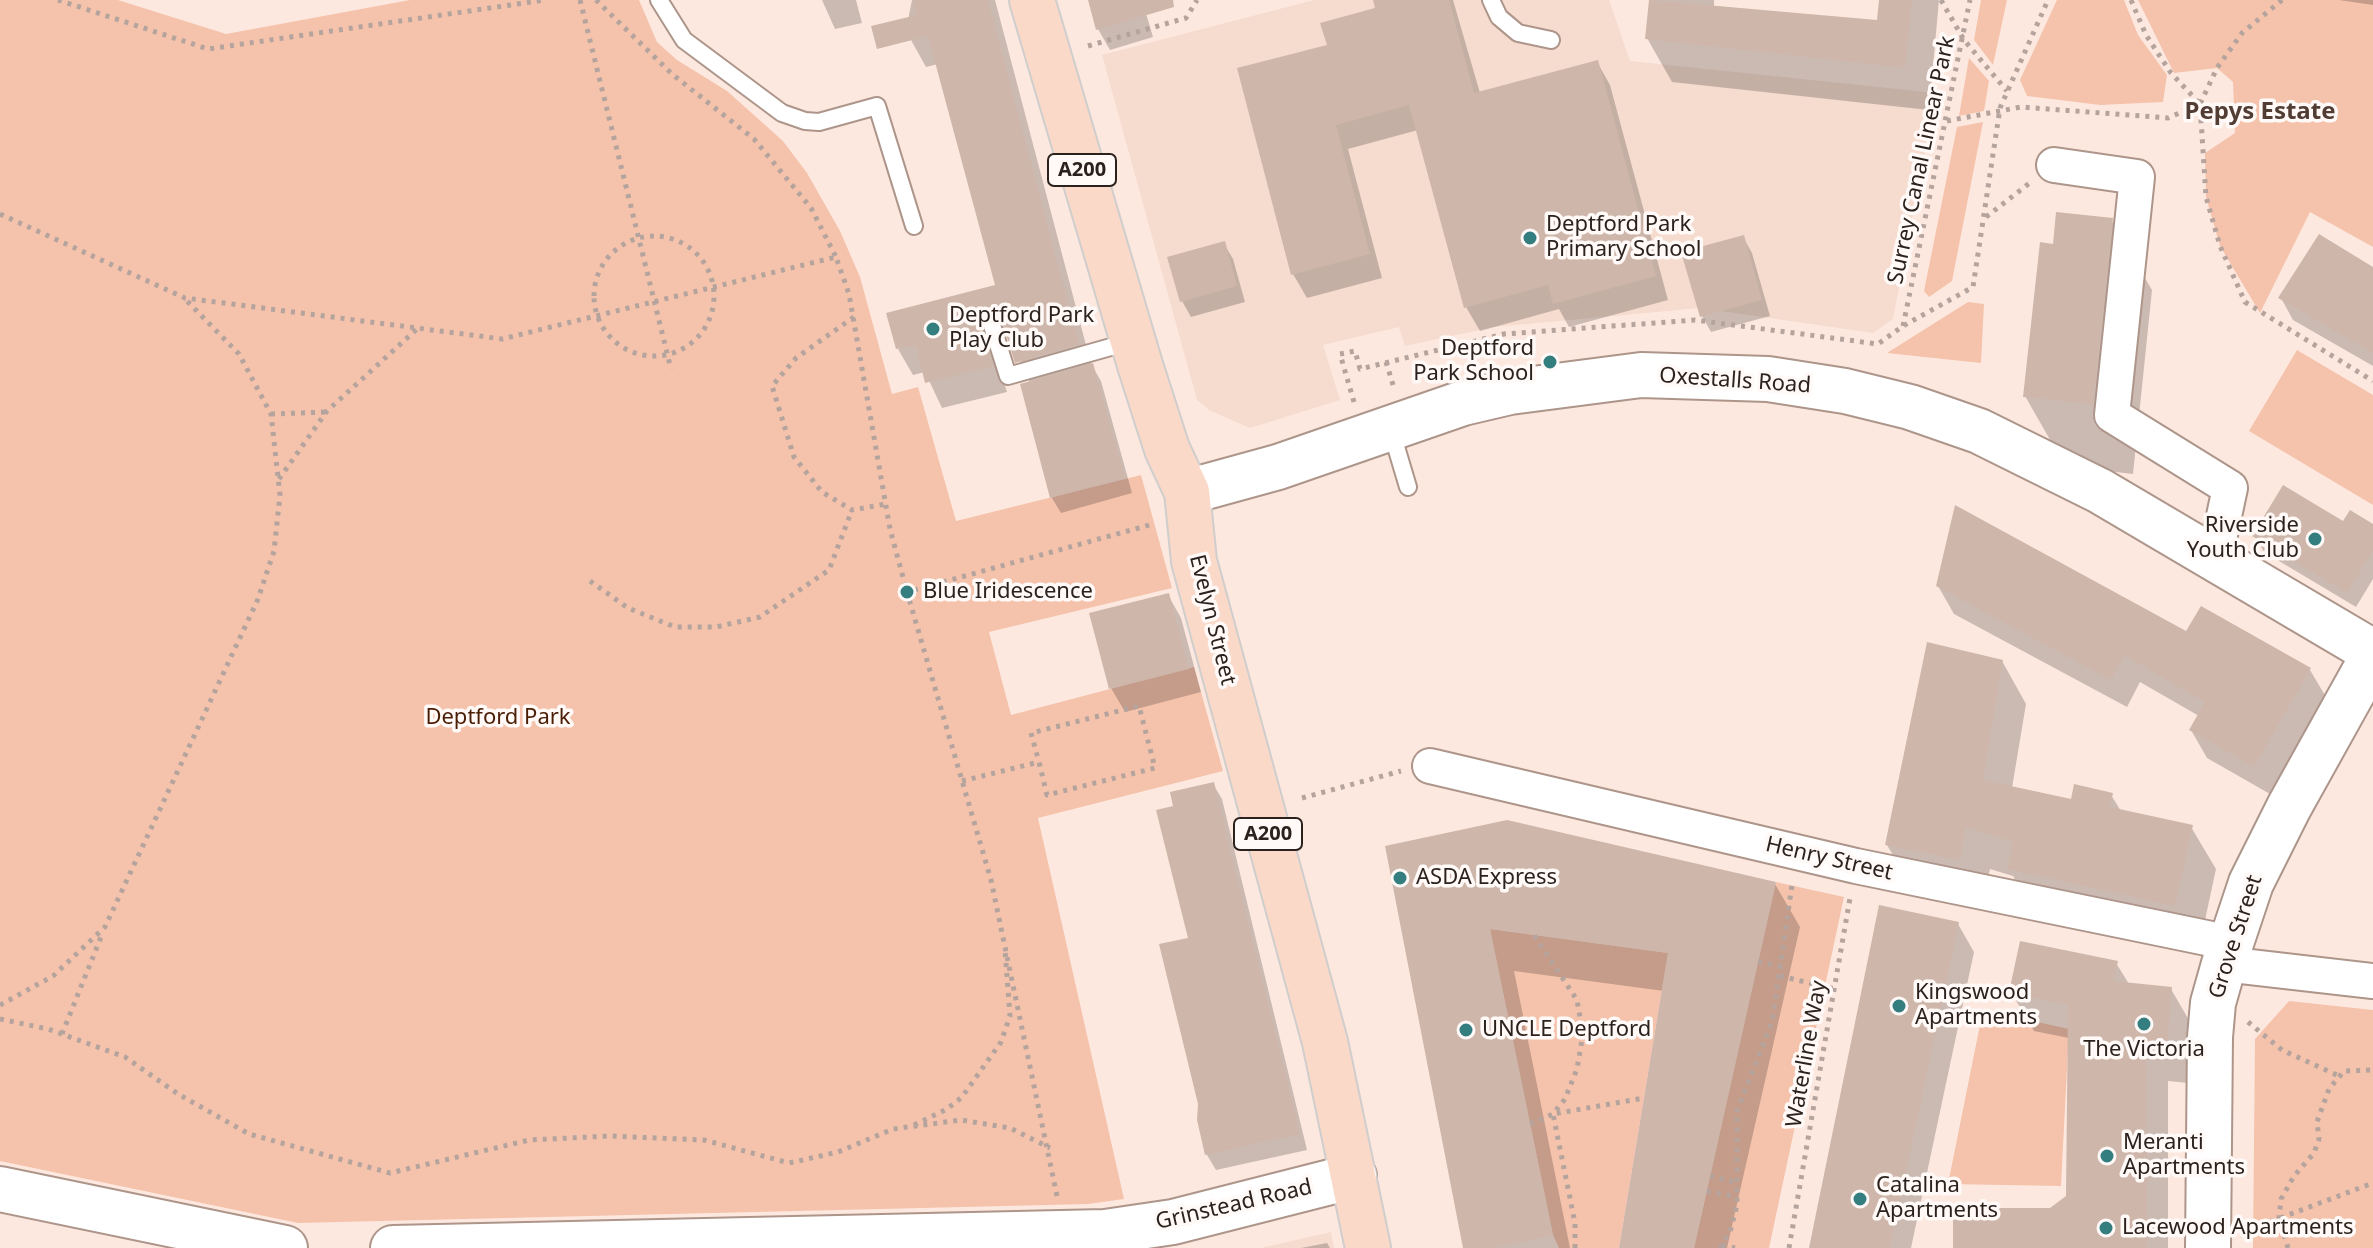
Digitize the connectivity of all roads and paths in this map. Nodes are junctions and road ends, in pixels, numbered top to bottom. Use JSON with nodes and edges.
{"nodes":[{"id":1,"x":58,"y":0,"type":"edge"},
{"id":2,"x":545,"y":0,"type":"edge"},
{"id":3,"x":580,"y":0,"type":"edge"},
{"id":4,"x":596,"y":0,"type":"edge"},
{"id":5,"x":659,"y":0,"type":"edge"},
{"id":6,"x":1032,"y":0,"type":"edge"},
{"id":7,"x":1197,"y":0,"type":"edge"},
{"id":8,"x":1491,"y":0,"type":"edge"},
{"id":9,"x":1941,"y":0,"type":"edge"},
{"id":10,"x":1970,"y":0,"type":"edge"},
{"id":11,"x":2048,"y":0,"type":"edge"},
{"id":12,"x":2131,"y":0,"type":"edge"},
{"id":13,"x":2282,"y":0,"type":"edge"},
{"id":14,"x":1551,"y":40,"type":"dead end"},
{"id":15,"x":1964,"y":40,"type":"junction"},
{"id":16,"x":1088,"y":46,"type":"dead end"},
{"id":17,"x":2007,"y":91,"type":"junction"},
{"id":18,"x":2200,"y":104,"type":"junction"},
{"id":19,"x":2000,"y":111,"type":"junction"},
{"id":20,"x":1947,"y":121,"type":"junction"},
{"id":21,"x":2054,"y":165,"type":"joint"},
{"id":22,"x":0,"y":214,"type":"edge"},
{"id":23,"x":1986,"y":217,"type":"junction"},
{"id":24,"x":914,"y":226,"type":"dead end"},
{"id":25,"x":639,"y":236,"type":"junction"},
{"id":26,"x":836,"y":257,"type":"junction"},
{"id":27,"x":714,"y":286,"type":"junction"},
{"id":28,"x":185,"y":298,"type":"junction"},
{"id":29,"x":653,"y":301,"type":"junction"},
{"id":30,"x":598,"y":315,"type":"junction"},
{"id":31,"x":854,"y":317,"type":"junction"},
{"id":32,"x":990,"y":319,"type":"dead end"},
{"id":33,"x":418,"y":328,"type":"junction"},
{"id":34,"x":1133,"y":340,"type":"junction"},
{"id":35,"x":668,"y":355,"type":"junction"},
{"id":36,"x":1386,"y":362,"type":"dead end"},
{"id":37,"x":671,"y":369,"type":"dead end"},
{"id":38,"x":2373,"y":381,"type":"edge"},
{"id":39,"x":1392,"y":409,"type":"junction"},
{"id":40,"x":327,"y":411,"type":"junction"},
{"id":41,"x":271,"y":414,"type":"junction"},
{"id":42,"x":279,"y":480,"type":"junction"},
{"id":43,"x":1408,"y":487,"type":"dead end"},
{"id":44,"x":886,"y":504,"type":"junction"},
{"id":45,"x":1174,"y":507,"type":"junction"},
{"id":46,"x":852,"y":510,"type":"junction"},
{"id":47,"x":2215,"y":558,"type":"junction"},
{"id":48,"x":590,"y":581,"type":"dead end"},
{"id":49,"x":909,"y":592,"type":"junction"},
{"id":50,"x":2373,"y":654,"type":"edge"},
{"id":51,"x":1039,"y":762,"type":"junction"},
{"id":52,"x":1430,"y":766,"type":"joint"},
{"id":53,"x":962,"y":781,"type":"junction"},
{"id":54,"x":1302,"y":798,"type":"dead end"},
{"id":55,"x":1799,"y":852,"type":"junction"},
{"id":56,"x":1856,"y":866,"type":"junction"},
{"id":57,"x":105,"y":927,"type":"junction"},
{"id":58,"x":1003,"y":929,"type":"junction"},
{"id":59,"x":1534,"y":935,"type":"dead end"},
{"id":60,"x":1758,"y":962,"type":"dead end"},
{"id":61,"x":1781,"y":966,"type":"junction"},
{"id":62,"x":2222,"y":970,"type":"junction"},
{"id":63,"x":1780,"y":976,"type":"junction"},
{"id":64,"x":2373,"y":981,"type":"edge"},
{"id":65,"x":1835,"y":989,"type":"junction"},
{"id":66,"x":0,"y":1005,"type":"edge"},
{"id":67,"x":0,"y":1019,"type":"edge"},
{"id":68,"x":62,"y":1034,"type":"junction"},
{"id":69,"x":2373,"y":1070,"type":"edge"},
{"id":70,"x":2339,"y":1076,"type":"junction"},
{"id":71,"x":1644,"y":1098,"type":"dead end"},
{"id":72,"x":1553,"y":1114,"type":"junction"},
{"id":73,"x":1530,"y":1124,"type":"dead end"},
{"id":74,"x":906,"y":1128,"type":"junction"},
{"id":75,"x":1050,"y":1148,"type":"junction"},
{"id":76,"x":1354,"y":1176,"type":"junction"},
{"id":77,"x":1710,"y":1176,"type":"dead end"},
{"id":78,"x":1738,"y":1183,"type":"junction"},
{"id":79,"x":2373,"y":1183,"type":"edge"},
{"id":80,"x":1707,"y":1191,"type":"dead end"},
{"id":81,"x":1737,"y":1197,"type":"junction"},
{"id":82,"x":3,"y":1198,"type":"edge"},
{"id":83,"x":2279,"y":1218,"type":"junction"},
{"id":84,"x":1062,"y":1233,"type":"junction"},
{"id":85,"x":173,"y":1238,"type":"edge"},
{"id":86,"x":1104,"y":1240,"type":"edge"},
{"id":87,"x":897,"y":1243,"type":"edge"},
{"id":88,"x":1721,"y":1246,"type":"edge"},
{"id":89,"x":2208,"y":1246,"type":"edge"},
{"id":90,"x":285,"y":1248,"type":"edge"},
{"id":91,"x":393,"y":1248,"type":"edge"},
{"id":92,"x":1368,"y":1248,"type":"edge"},
{"id":93,"x":1575,"y":1248,"type":"edge"},
{"id":94,"x":1735,"y":1248,"type":"edge"},
{"id":95,"x":1789,"y":1248,"type":"edge"},
{"id":96,"x":2288,"y":1248,"type":"edge"}],
"edges":[{"from":1,"to":2,"type":"path"},
{"from":3,"to":25,"type":"path"},
{"from":4,"to":26,"type":"path"},
{"from":5,"to":24,"type":"lane"},
{"from":6,"to":34,"type":"main road","name":"Evelyn Street","number":"A200"},
{"from":7,"to":16,"type":"path"},
{"from":8,"to":14,"type":"lane"},
{"from":9,"to":15,"type":"path"},
{"from":10,"to":15,"type":"path","name":"Surrey Canal Linear Park"},
{"from":11,"to":17,"type":"path"},
{"from":12,"to":18,"type":"path"},
{"from":13,"to":18,"type":"path"},
{"from":15,"to":17,"type":"path"},
{"from":15,"to":20,"type":"path","name":"Surrey Canal Linear Park"},
{"from":17,"to":19,"type":"path"},
{"from":18,"to":19,"type":"path"},
{"from":18,"to":38,"type":"path"},
{"from":19,"to":20,"type":"path"},
{"from":19,"to":23,"type":"path"},
{"from":20,"to":23,"type":"path","name":"Surrey Canal Linear Park"},
{"from":21,"to":23,"type":"path"},
{"from":21,"to":47,"type":"street"},
{"from":22,"to":28,"type":"path"},
{"from":25,"to":27,"type":"path"},
{"from":25,"to":29,"type":"path"},
{"from":25,"to":30,"type":"path"},
{"from":26,"to":27,"type":"path"},
{"from":26,"to":31,"type":"path"},
{"from":27,"to":29,"type":"path"},
{"from":27,"to":35,"type":"path"},
{"from":28,"to":33,"type":"path"},
{"from":28,"to":41,"type":"path"},
{"from":29,"to":30,"type":"path"},
{"from":29,"to":35,"type":"path"},
{"from":30,"to":33,"type":"path"},
{"from":30,"to":35,"type":"path"},
{"from":31,"to":44,"type":"path"},
{"from":31,"to":46,"type":"path"},
{"from":32,"to":34,"type":"lane"},
{"from":33,"to":40,"type":"path"},
{"from":34,"to":45,"type":"main road","name":"Evelyn Street","number":"A200"},
{"from":35,"to":37,"type":"path"},
{"from":36,"to":39,"type":"path"},
{"from":39,"to":43,"type":"lane"},
{"from":39,"to":45,"type":"street","name":"Oxestalls Road"},
{"from":39,"to":47,"type":"street","name":"Oxestalls Road"},
{"from":40,"to":41,"type":"path"},
{"from":40,"to":42,"type":"path"},
{"from":41,"to":42,"type":"path"},
{"from":42,"to":57,"type":"path"},
{"from":44,"to":46,"type":"path"},
{"from":44,"to":49,"type":"path"},
{"from":45,"to":49,"type":"path"},
{"from":45,"to":76,"type":"main road","name":"Evelyn Street","number":"A200"},
{"from":46,"to":48,"type":"path"},
{"from":47,"to":50,"type":"street","name":"Oxestalls Road"},
{"from":49,"to":53,"type":"path"},
{"from":50,"to":62,"type":"street","name":"Grove Street"},
{"from":51,"to":51,"type":"path"},
{"from":51,"to":53,"type":"path"},
{"from":52,"to":54,"type":"path"},
{"from":52,"to":55,"type":"street","name":"Henry Street"},
{"from":53,"to":58,"type":"path"},
{"from":55,"to":56,"type":"street","name":"Henry Street"},
{"from":55,"to":61,"type":"path"},
{"from":56,"to":62,"type":"street","name":"Henry Street"},
{"from":56,"to":65,"type":"path","name":"Waterline Way"},
{"from":57,"to":66,"type":"path"},
{"from":57,"to":68,"type":"path"},
{"from":58,"to":74,"type":"path"},
{"from":58,"to":75,"type":"path"},
{"from":59,"to":72,"type":"path"},
{"from":60,"to":61,"type":"path"},
{"from":61,"to":63,"type":"path"},
{"from":62,"to":64,"type":"street","name":"Henry Street"},
{"from":62,"to":70,"type":"path"},
{"from":62,"to":89,"type":"street","name":"Grove Street"},
{"from":63,"to":65,"type":"path"},
{"from":63,"to":78,"type":"path"},
{"from":65,"to":95,"type":"path","name":"Waterline Way"},
{"from":67,"to":68,"type":"path"},
{"from":68,"to":74,"type":"path"},
{"from":69,"to":70,"type":"path"},
{"from":70,"to":83,"type":"path"},
{"from":71,"to":72,"type":"path"},
{"from":72,"to":73,"type":"path"},
{"from":72,"to":93,"type":"path"},
{"from":74,"to":75,"type":"path"},
{"from":75,"to":84,"type":"path"},
{"from":76,"to":86,"type":"street","name":"Grinstead Road"},
{"from":76,"to":92,"type":"main road","name":"Evelyn Street","number":"A200"},
{"from":77,"to":78,"type":"path"},
{"from":78,"to":81,"type":"path"},
{"from":79,"to":83,"type":"path"},
{"from":80,"to":81,"type":"path"},
{"from":81,"to":88,"type":"path"},
{"from":82,"to":85,"type":"street"},
{"from":83,"to":89,"type":"path"},
{"from":83,"to":96,"type":"path"},
{"from":84,"to":86,"type":"street","name":"Grinstead Road"},
{"from":84,"to":87,"type":"street","name":"Grinstead Road"},
{"from":85,"to":90,"type":"street"},
{"from":87,"to":91,"type":"street","name":"Grinstead Road"},
{"from":88,"to":94,"type":"path"}]}
